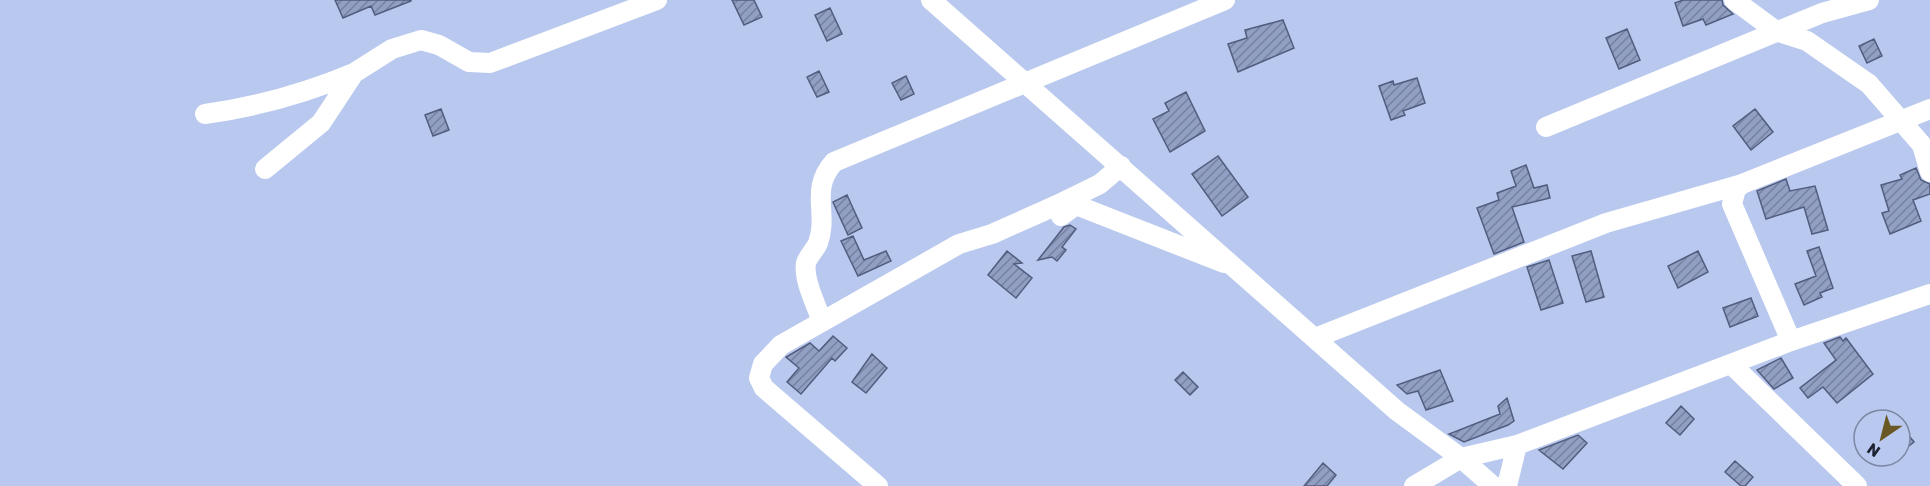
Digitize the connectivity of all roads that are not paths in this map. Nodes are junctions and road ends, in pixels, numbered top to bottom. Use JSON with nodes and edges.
{"nodes":[{"id":1,"x":657,"y":0,"type":"edge"},
{"id":2,"x":1225,"y":0,"type":"edge"},
{"id":3,"x":1734,"y":0,"type":"edge"},
{"id":4,"x":1760,"y":0,"type":"edge"},
{"id":5,"x":1869,"y":0,"type":"edge"},
{"id":6,"x":934,"y":2,"type":"edge"},
{"id":7,"x":1776,"y":32,"type":"junction"},
{"id":8,"x":354,"y":73,"type":"junction"},
{"id":9,"x":1024,"y":82,"type":"junction"},
{"id":10,"x":1930,"y":109,"type":"edge"},
{"id":11,"x":205,"y":114,"type":"dead end"},
{"id":12,"x":1903,"y":120,"type":"junction"},
{"id":13,"x":1546,"y":127,"type":"dead end"},
{"id":14,"x":1121,"y":166,"type":"junction"},
{"id":15,"x":265,"y":169,"type":"dead end"},
{"id":16,"x":1930,"y":172,"type":"edge"},
{"id":17,"x":1742,"y":184,"type":"junction"},
{"id":18,"x":999,"y":231,"type":"junction"},
{"id":19,"x":1235,"y":267,"type":"junction"},
{"id":20,"x":1930,"y":294,"type":"edge"},
{"id":21,"x":822,"y":322,"type":"junction"},
{"id":22,"x":1315,"y":338,"type":"junction"},
{"id":23,"x":1791,"y":341,"type":"junction"},
{"id":24,"x":1731,"y":364,"type":"junction"},
{"id":25,"x":1516,"y":445,"type":"junction"},
{"id":26,"x":1461,"y":458,"type":"junction"},
{"id":27,"x":878,"y":486,"type":"edge"},
{"id":28,"x":1414,"y":486,"type":"edge"},
{"id":29,"x":1493,"y":486,"type":"edge"},
{"id":30,"x":1507,"y":486,"type":"edge"},
{"id":31,"x":1857,"y":486,"type":"edge"}],
"edges":[{"from":1,"to":8,"type":"street"},
{"from":2,"to":9,"type":"street"},
{"from":3,"to":7,"type":"street"},
{"from":4,"to":7,"type":"street"},
{"from":5,"to":7,"type":"street"},
{"from":6,"to":9,"type":"street"},
{"from":7,"to":12,"type":"street"},
{"from":7,"to":13,"type":"street"},
{"from":8,"to":11,"type":"street"},
{"from":8,"to":15,"type":"street"},
{"from":9,"to":14,"type":"street"},
{"from":9,"to":21,"type":"street"},
{"from":10,"to":12,"type":"street"},
{"from":12,"to":16,"type":"street"},
{"from":12,"to":17,"type":"street"},
{"from":14,"to":18,"type":"street"},
{"from":14,"to":19,"type":"street"},
{"from":17,"to":22,"type":"street"},
{"from":17,"to":23,"type":"street"},
{"from":18,"to":19,"type":"street"},
{"from":18,"to":21,"type":"street"},
{"from":19,"to":22,"type":"street"},
{"from":20,"to":23,"type":"street"},
{"from":21,"to":27,"type":"street"},
{"from":22,"to":26,"type":"street"},
{"from":23,"to":24,"type":"street"},
{"from":24,"to":25,"type":"street"},
{"from":24,"to":31,"type":"street"},
{"from":25,"to":26,"type":"street"},
{"from":25,"to":30,"type":"street"},
{"from":26,"to":28,"type":"street"},
{"from":26,"to":29,"type":"street"}]}
